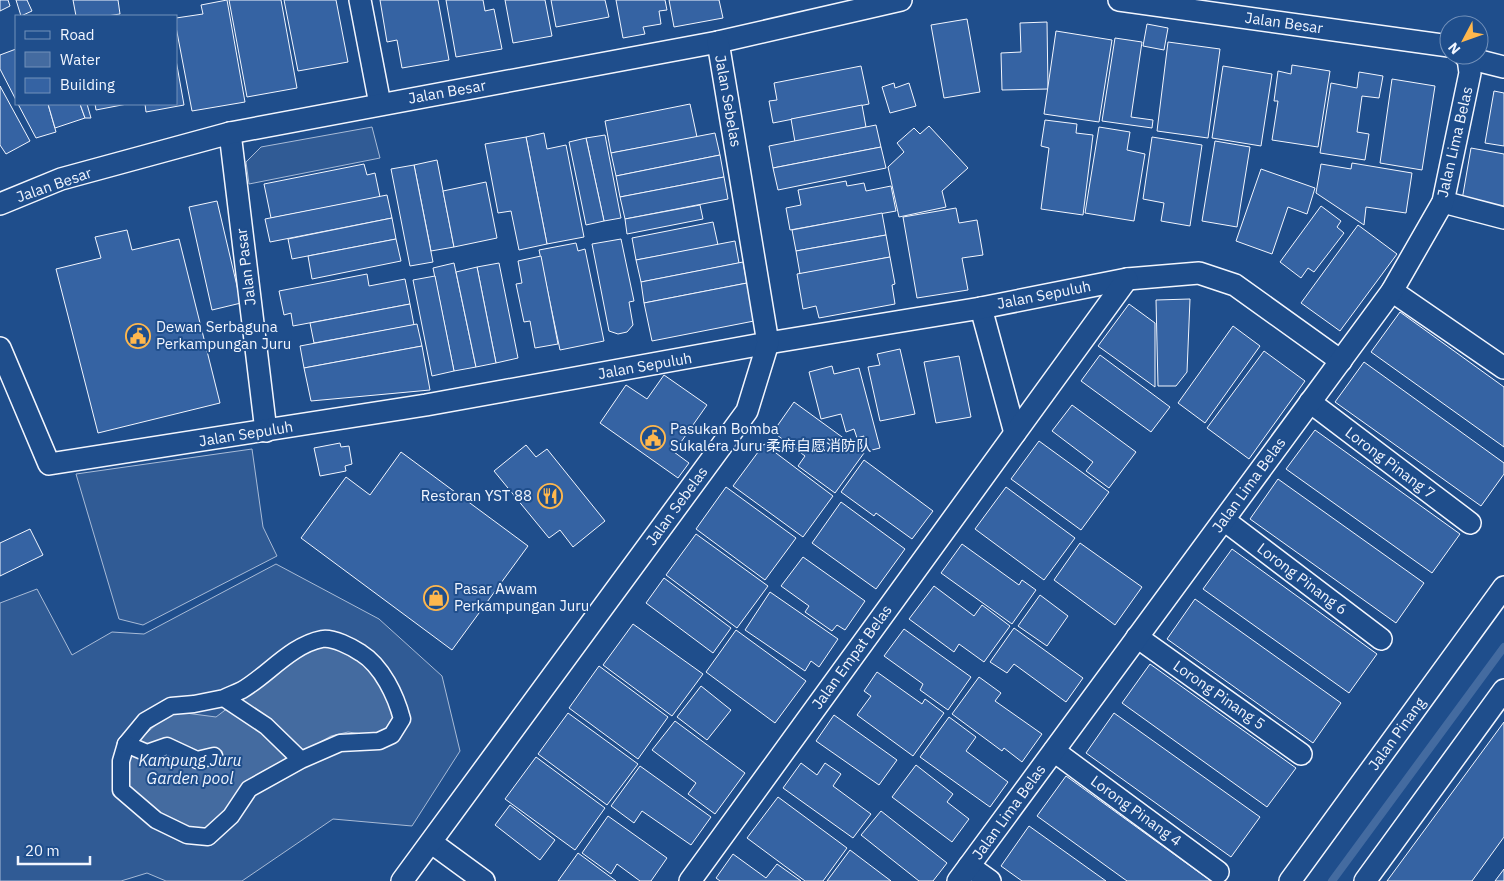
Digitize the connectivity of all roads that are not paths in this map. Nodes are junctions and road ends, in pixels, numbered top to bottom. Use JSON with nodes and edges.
{"nodes":[{"id":1,"x":360,"y":0,"type":"edge"},
{"id":2,"x":901,"y":0,"type":"edge"},
{"id":3,"x":1119,"y":0,"type":"edge"},
{"id":4,"x":718,"y":42,"type":"junction"},
{"id":5,"x":1439,"y":45,"type":"edge"},
{"id":6,"x":1489,"y":63,"type":"edge"},
{"id":7,"x":1468,"y":65,"type":"edge"},
{"id":8,"x":1504,"y":67,"type":"edge"},
{"id":9,"x":380,"y":104,"type":"junction"},
{"id":10,"x":230,"y":133,"type":"junction"},
{"id":11,"x":1443,"y":202,"type":"junction"},
{"id":12,"x":0,"y":204,"type":"edge"},
{"id":13,"x":1504,"y":218,"type":"edge"},
{"id":14,"x":1127,"y":279,"type":"junction"},
{"id":15,"x":1392,"y":291,"type":"junction"},
{"id":16,"x":981,"y":308,"type":"junction"},
{"id":17,"x":768,"y":344,"type":"junction"},
{"id":18,"x":0,"y":348,"type":"edge"},
{"id":19,"x":1340,"y":361,"type":"junction"},
{"id":20,"x":1504,"y":368,"type":"edge"},
{"id":21,"x":1310,"y":402,"type":"junction"},
{"id":22,"x":266,"y":431,"type":"junction"},
{"id":23,"x":1015,"y":433,"type":"junction"},
{"id":24,"x":1224,"y":520,"type":"junction"},
{"id":25,"x":1470,"y":524,"type":"dead end"},
{"id":26,"x":1504,"y":587,"type":"edge"},
{"id":27,"x":1137,"y":637,"type":"junction"},
{"id":28,"x":1381,"y":639,"type":"dead end"},
{"id":29,"x":1504,"y":690,"type":"edge"},
{"id":30,"x":224,"y":698,"type":"junction"},
{"id":31,"x":126,"y":744,"type":"junction"},
{"id":32,"x":1054,"y":751,"type":"junction"},
{"id":33,"x":1301,"y":754,"type":"dead end"},
{"id":34,"x":214,"y":756,"type":"dead end"},
{"id":35,"x":302,"y":760,"type":"junction"},
{"id":36,"x":432,"y":843,"type":"junction"},
{"id":37,"x":1218,"y":872,"type":"dead end"},
{"id":38,"x":963,"y":874,"type":"edge"},
{"id":39,"x":402,"y":881,"type":"edge"},
{"id":40,"x":484,"y":881,"type":"edge"},
{"id":41,"x":690,"y":881,"type":"edge"},
{"id":42,"x":990,"y":881,"type":"edge"},
{"id":43,"x":1290,"y":881,"type":"edge"},
{"id":44,"x":1365,"y":881,"type":"edge"}],
"edges":[{"from":1,"to":9,"type":"street"},
{"from":2,"to":4,"type":"street","name":"Jalan Besar"},
{"from":3,"to":5,"type":"street","name":"Jalan Besar"},
{"from":4,"to":9,"type":"street","name":"Jalan Besar"},
{"from":4,"to":17,"type":"street","name":"Jalan Sebelas"},
{"from":6,"to":8,"type":"street"},
{"from":7,"to":11,"type":"street","name":"Jalan Lima Belas"},
{"from":9,"to":10,"type":"street","name":"Jalan Besar"},
{"from":10,"to":12,"type":"street","name":"Jalan Besar"},
{"from":10,"to":22,"type":"street","name":"Jalan Pasar"},
{"from":11,"to":13,"type":"street"},
{"from":11,"to":15,"type":"street","name":"Jalan Lima Belas"},
{"from":14,"to":16,"type":"street","name":"Jalan Sepuluh"},
{"from":14,"to":19,"type":"street","name":"Jalan Sepuluh"},
{"from":14,"to":23,"type":"street","name":"Jalan Empat Belas"},
{"from":15,"to":19,"type":"street","name":"Jalan Lima Belas"},
{"from":15,"to":20,"type":"street"},
{"from":16,"to":17,"type":"street","name":"Jalan Sepuluh"},
{"from":16,"to":23,"type":"street"},
{"from":17,"to":22,"type":"street","name":"Jalan Sepuluh"},
{"from":17,"to":36,"type":"street","name":"Jalan Sebelas"},
{"from":18,"to":22,"type":"street","name":"Jalan Sepuluh"},
{"from":19,"to":21,"type":"street","name":"Jalan Lima Belas"},
{"from":21,"to":24,"type":"street","name":"Jalan Lima Belas"},
{"from":21,"to":25,"type":"street","name":"Lorong Pinang 7"},
{"from":23,"to":41,"type":"street","name":"Jalan Empat Belas"},
{"from":24,"to":27,"type":"street","name":"Jalan Lima Belas"},
{"from":24,"to":28,"type":"street","name":"Lorong Pinang 6"},
{"from":26,"to":43,"type":"street","name":"Jalan Pinang"},
{"from":27,"to":32,"type":"street","name":"Jalan Lima Belas"},
{"from":27,"to":33,"type":"street","name":"Lorong Pinang 5"},
{"from":29,"to":44,"type":"street"},
{"from":30,"to":31,"type":"street"},
{"from":30,"to":35,"type":"street"},
{"from":30,"to":35,"type":"street"},
{"from":31,"to":34,"type":"street"},
{"from":31,"to":35,"type":"street"},
{"from":32,"to":37,"type":"street","name":"Lorong Pinang 4"},
{"from":32,"to":38,"type":"street","name":"Jalan Lima Belas"},
{"from":36,"to":39,"type":"street","name":"Jalan Sebelas"},
{"from":36,"to":40,"type":"street"},
{"from":38,"to":42,"type":"street"}]}
